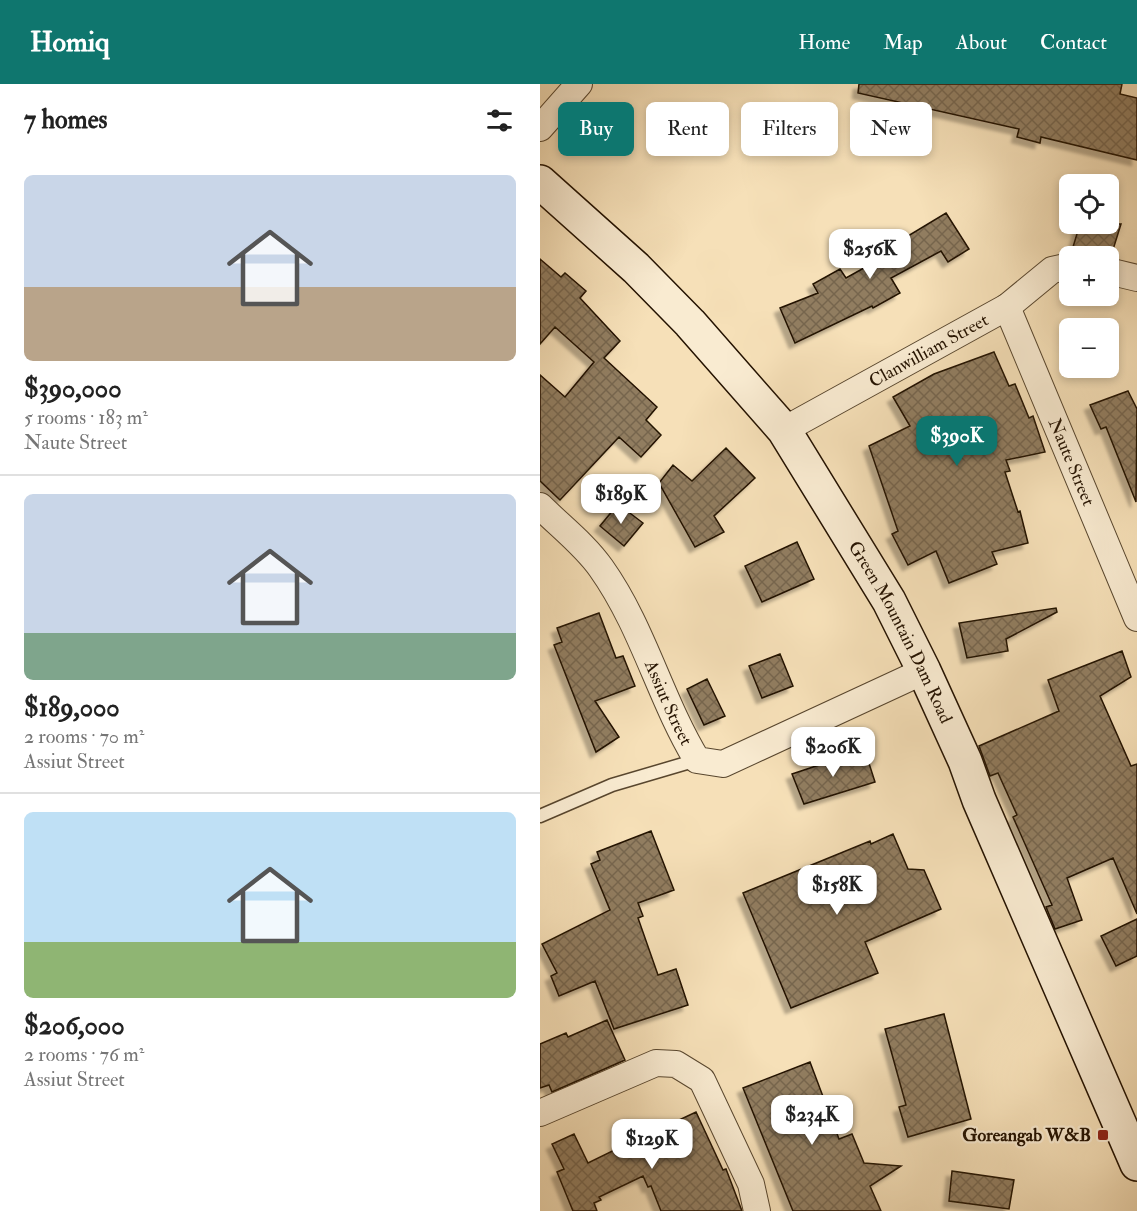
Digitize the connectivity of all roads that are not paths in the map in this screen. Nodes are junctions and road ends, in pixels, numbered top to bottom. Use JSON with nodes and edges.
{"nodes":[{"id":1,"x":579,"y":84,"type":"edge"},
{"id":2,"x":540,"y":128,"type":"edge"},
{"id":3,"x":540,"y":182,"type":"edge"},
{"id":4,"x":1059,"y":268,"type":"edge"},
{"id":5,"x":1119,"y":274,"type":"edge"},
{"id":6,"x":1137,"y":278,"type":"edge"},
{"id":7,"x":1008,"y":307,"type":"junction"},
{"id":8,"x":784,"y":430,"type":"junction"},
{"id":9,"x":540,"y":506,"type":"edge"},
{"id":10,"x":1137,"y":618,"type":"edge"},
{"id":11,"x":924,"y":670,"type":"junction"},
{"id":12,"x":697,"y":760,"type":"junction"},
{"id":13,"x":540,"y":816,"type":"edge"},
{"id":14,"x":540,"y":1113,"type":"edge"},
{"id":15,"x":1137,"y":1164,"type":"edge"},
{"id":16,"x":757,"y":1211,"type":"edge"}],
"edges":[{"from":1,"to":2,"type":"street"},
{"from":3,"to":8,"type":"street","name":"Green Mountain Dam Road"},
{"from":4,"to":7,"type":"street","name":"Clanwilliam Street"},
{"from":5,"to":6,"type":"street"},
{"from":7,"to":8,"type":"street","name":"Clanwilliam Street"},
{"from":7,"to":10,"type":"street","name":"Naute Street"},
{"from":8,"to":11,"type":"street","name":"Green Mountain Dam Road"},
{"from":9,"to":12,"type":"street","name":"Assiut Street"},
{"from":11,"to":12,"type":"street","name":"Assiut Street"},
{"from":11,"to":15,"type":"street","name":"Green Mountain Dam Road"},
{"from":12,"to":13,"type":"lane"},
{"from":14,"to":16,"type":"street"}]}
